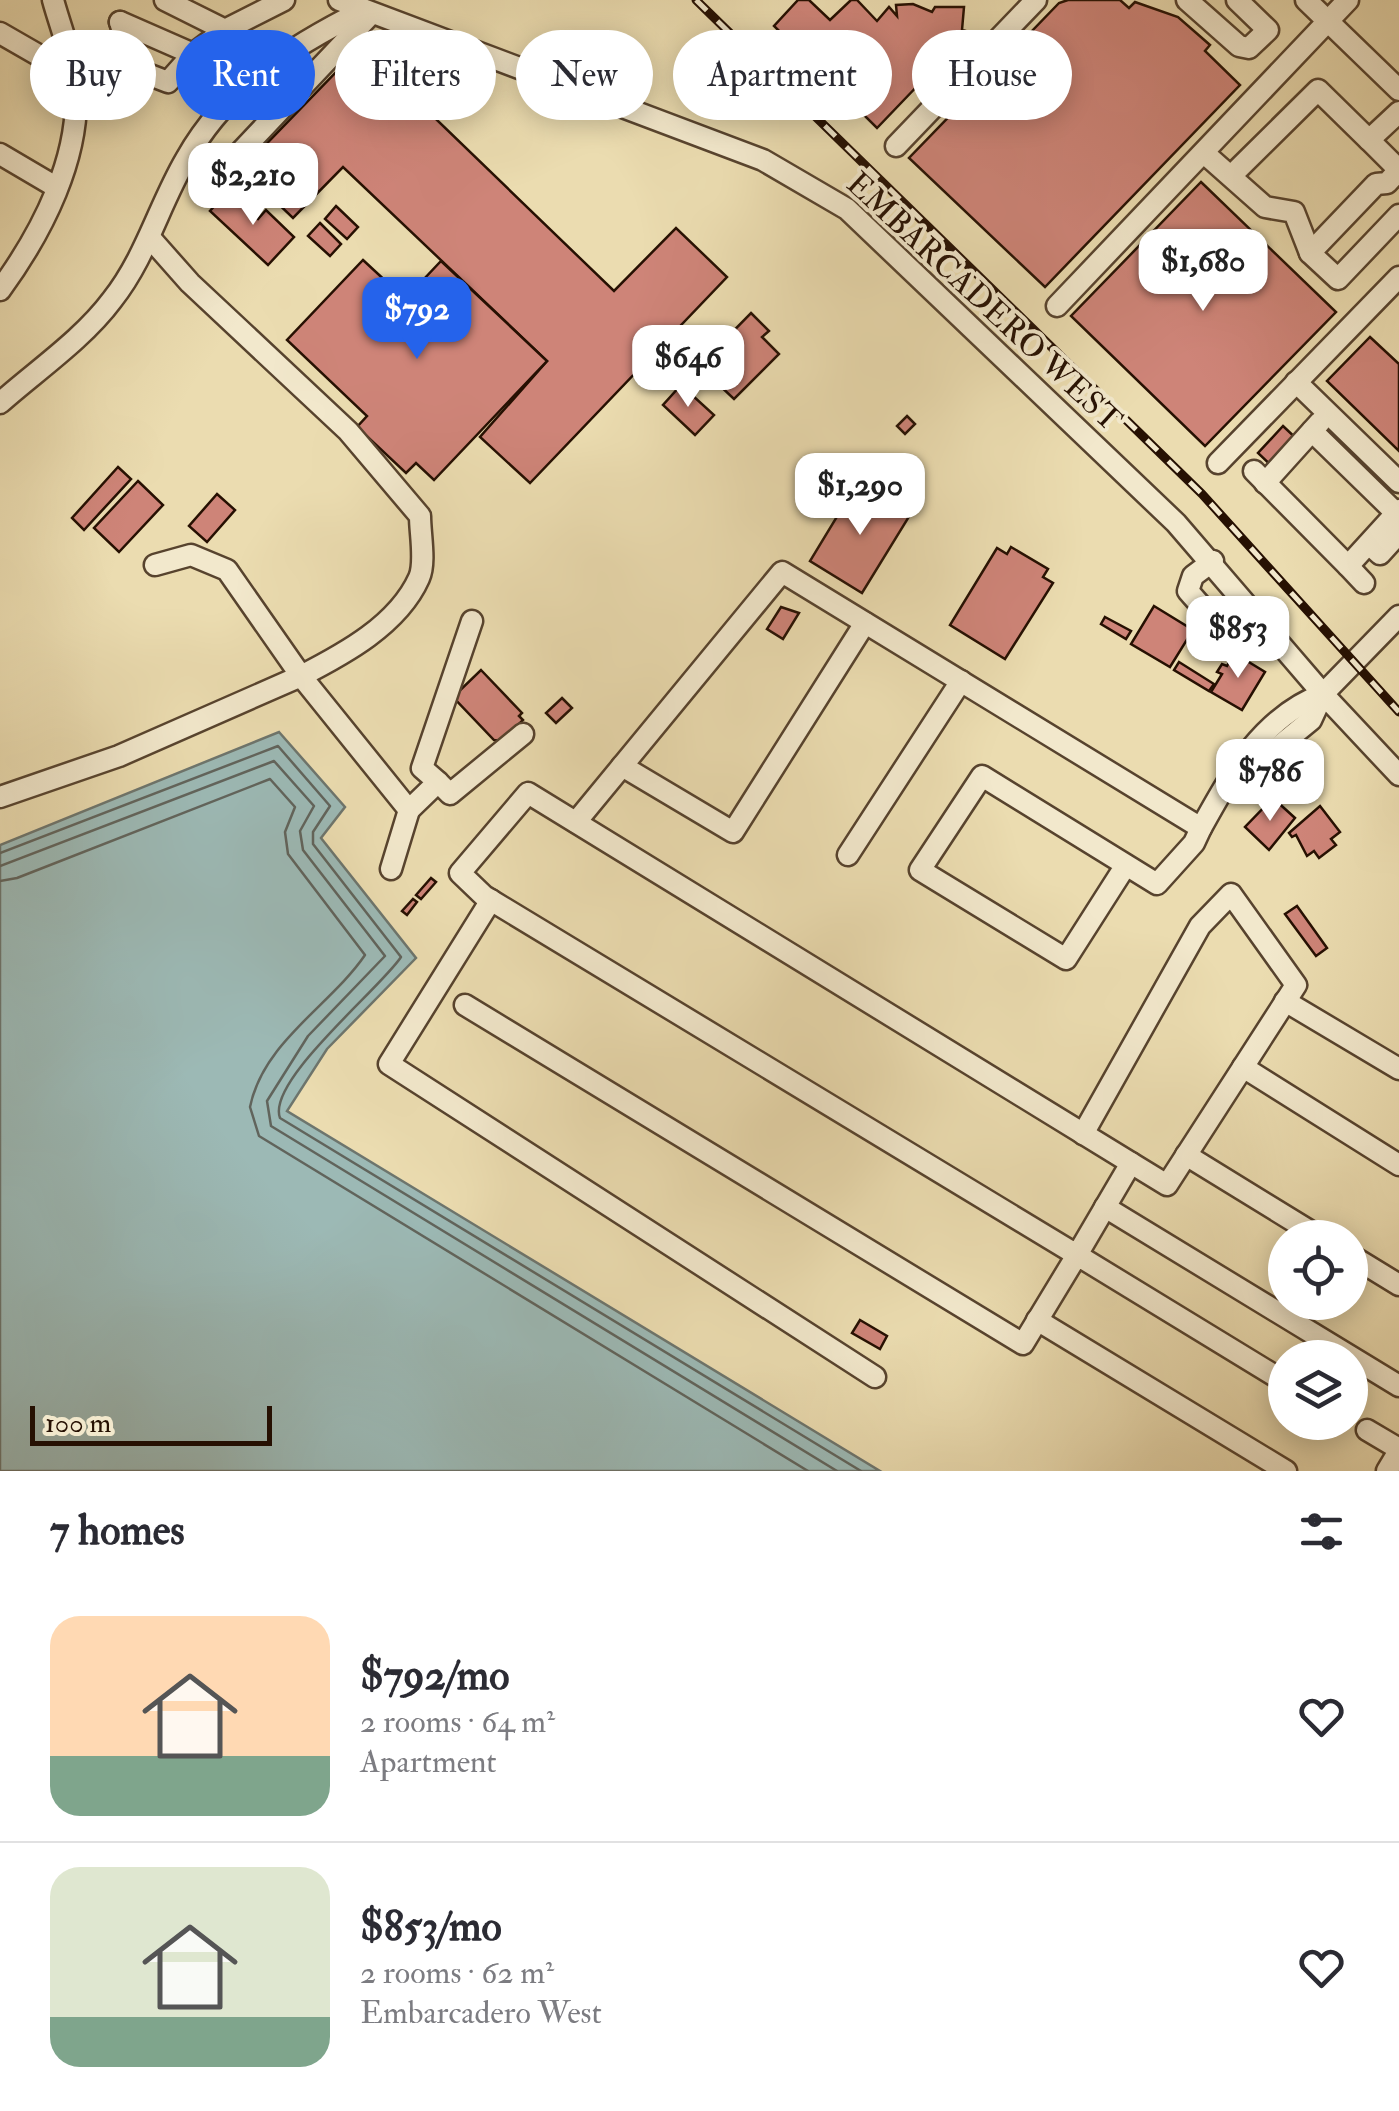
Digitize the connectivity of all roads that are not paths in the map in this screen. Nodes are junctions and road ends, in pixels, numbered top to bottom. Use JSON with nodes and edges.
{"nodes":[{"id":1,"x":53,"y":0,"type":"edge"},
{"id":2,"x":166,"y":0,"type":"edge"},
{"id":3,"x":285,"y":0,"type":"edge"},
{"id":4,"x":339,"y":0,"type":"edge"},
{"id":5,"x":1036,"y":0,"type":"edge"},
{"id":6,"x":1188,"y":0,"type":"edge"},
{"id":7,"x":1238,"y":0,"type":"edge"},
{"id":8,"x":1306,"y":0,"type":"edge"},
{"id":9,"x":1348,"y":0,"type":"edge"},
{"id":10,"x":372,"y":7,"type":"edge"},
{"id":11,"x":1329,"y":22,"type":"junction"},
{"id":12,"x":61,"y":30,"type":"edge"},
{"id":13,"x":225,"y":30,"type":"joint"},
{"id":14,"x":1268,"y":30,"type":"junction"},
{"id":15,"x":0,"y":33,"type":"edge"},
{"id":16,"x":30,"y":50,"type":"edge"},
{"id":17,"x":1294,"y":58,"type":"junction"},
{"id":18,"x":1399,"y":90,"type":"edge"},
{"id":19,"x":1399,"y":112,"type":"edge"},
{"id":20,"x":73,"y":120,"type":"edge"},
{"id":21,"x":1370,"y":140,"type":"junction"},
{"id":22,"x":896,"y":146,"type":"dead end"},
{"id":23,"x":1204,"y":153,"type":"junction"},
{"id":24,"x":0,"y":154,"type":"edge"},
{"id":25,"x":230,"y":163,"type":"dead end"},
{"id":26,"x":1399,"y":170,"type":"edge"},
{"id":27,"x":1231,"y":176,"type":"junction"},
{"id":28,"x":56,"y":187,"type":"junction"},
{"id":29,"x":1399,"y":215,"type":"edge"},
{"id":30,"x":151,"y":239,"type":"junction"},
{"id":31,"x":1310,"y":253,"type":"junction"},
{"id":32,"x":1399,"y":277,"type":"edge"},
{"id":33,"x":2,"y":282,"type":"edge"},
{"id":34,"x":1056,"y":306,"type":"dead end"},
{"id":35,"x":1296,"y":382,"type":"junction"},
{"id":36,"x":0,"y":403,"type":"edge"},
{"id":37,"x":1329,"y":414,"type":"junction"},
{"id":38,"x":1312,"y":431,"type":"junction"},
{"id":39,"x":1218,"y":463,"type":"dead end"},
{"id":40,"x":1399,"y":482,"type":"edge"},
{"id":41,"x":1398,"y":518,"type":"edge"},
{"id":42,"x":1212,"y":561,"type":"junction"},
{"id":43,"x":156,"y":566,"type":"dead end"},
{"id":44,"x":1348,"y":566,"type":"junction"},
{"id":45,"x":1364,"y":583,"type":"dead end"},
{"id":46,"x":1399,"y":616,"type":"edge"},
{"id":47,"x":472,"y":621,"type":"dead end"},
{"id":48,"x":865,"y":622,"type":"junction"},
{"id":49,"x":1224,"y":632,"type":"dead end"},
{"id":50,"x":302,"y":676,"type":"junction"},
{"id":51,"x":961,"y":681,"type":"junction"},
{"id":52,"x":1322,"y":694,"type":"junction"},
{"id":53,"x":523,"y":734,"type":"dead end"},
{"id":54,"x":622,"y":766,"type":"junction"},
{"id":55,"x":1399,"y":775,"type":"edge"},
{"id":56,"x":438,"y":782,"type":"junction"},
{"id":57,"x":0,"y":797,"type":"edge"},
{"id":58,"x":409,"y":810,"type":"junction"},
{"id":59,"x":576,"y":822,"type":"junction"},
{"id":60,"x":1201,"y":828,"type":"junction"},
{"id":61,"x":848,"y":856,"type":"dead end"},
{"id":62,"x":1126,"y":865,"type":"junction"},
{"id":63,"x":391,"y":869,"type":"dead end"},
{"id":64,"x":491,"y":900,"type":"junction"},
{"id":65,"x":1286,"y":1001,"type":"junction"},
{"id":66,"x":466,"y":1005,"type":"dead end"},
{"id":67,"x":1243,"y":1067,"type":"junction"},
{"id":68,"x":1399,"y":1068,"type":"edge"},
{"id":69,"x":1082,"y":1134,"type":"junction"},
{"id":70,"x":1186,"y":1155,"type":"junction"},
{"id":71,"x":1131,"y":1163,"type":"junction"},
{"id":72,"x":1399,"y":1165,"type":"edge"},
{"id":73,"x":1105,"y":1207,"type":"junction"},
{"id":74,"x":1292,"y":1220,"type":"edge"},
{"id":75,"x":1077,"y":1254,"type":"junction"},
{"id":76,"x":1368,"y":1266,"type":"edge"},
{"id":77,"x":1399,"y":1285,"type":"edge"},
{"id":78,"x":1037,"y":1320,"type":"junction"},
{"id":79,"x":1268,"y":1372,"type":"edge"},
{"id":80,"x":875,"y":1377,"type":"dead end"},
{"id":81,"x":1399,"y":1386,"type":"edge"},
{"id":82,"x":1368,"y":1431,"type":"edge"},
{"id":83,"x":1399,"y":1450,"type":"edge"},
{"id":84,"x":1286,"y":1471,"type":"edge"},
{"id":85,"x":1387,"y":1471,"type":"edge"}],
"edges":[{"from":1,"to":12,"type":"street"},
{"from":2,"to":13,"type":"street"},
{"from":3,"to":13,"type":"street"},
{"from":4,"to":10,"type":"street"},
{"from":5,"to":22,"type":"street"},
{"from":6,"to":14,"type":"street"},
{"from":7,"to":14,"type":"street"},
{"from":8,"to":11,"type":"street"},
{"from":9,"to":11,"type":"street"},
{"from":10,"to":25,"type":"street"},
{"from":10,"to":30,"type":"street"},
{"from":10,"to":42,"type":"street","name":"EMBARCADERO WEST"},
{"from":11,"to":17,"type":"street"},
{"from":11,"to":18,"type":"street"},
{"from":14,"to":17,"type":"street"},
{"from":15,"to":16,"type":"street"},
{"from":17,"to":23,"type":"street"},
{"from":19,"to":21,"type":"street"},
{"from":20,"to":28,"type":"street"},
{"from":21,"to":26,"type":"street"},
{"from":21,"to":27,"type":"street"},
{"from":23,"to":27,"type":"street"},
{"from":23,"to":34,"type":"street"},
{"from":24,"to":28,"type":"street"},
{"from":26,"to":31,"type":"street"},
{"from":27,"to":31,"type":"street"},
{"from":28,"to":33,"type":"street"},
{"from":29,"to":31,"type":"street"},
{"from":30,"to":36,"type":"street"},
{"from":30,"to":50,"type":"street"},
{"from":32,"to":35,"type":"street"},
{"from":35,"to":37,"type":"street"},
{"from":35,"to":39,"type":"street"},
{"from":37,"to":38,"type":"street"},
{"from":37,"to":40,"type":"street"},
{"from":38,"to":41,"type":"street"},
{"from":38,"to":44,"type":"street"},
{"from":41,"to":44,"type":"street"},
{"from":42,"to":49,"type":"street"},
{"from":42,"to":52,"type":"street","name":"EMBARCADERO WEST"},
{"from":43,"to":50,"type":"street"},
{"from":44,"to":45,"type":"street"},
{"from":46,"to":52,"type":"street"},
{"from":47,"to":56,"type":"street"},
{"from":48,"to":51,"type":"street"},
{"from":48,"to":54,"type":"street"},
{"from":48,"to":54,"type":"street"},
{"from":50,"to":57,"type":"street"},
{"from":50,"to":58,"type":"street"},
{"from":51,"to":60,"type":"street"},
{"from":51,"to":61,"type":"street"},
{"from":52,"to":55,"type":"street","name":"EMBARCADERO WEST"},
{"from":52,"to":60,"type":"street"},
{"from":53,"to":56,"type":"street"},
{"from":54,"to":59,"type":"street"},
{"from":56,"to":58,"type":"street"},
{"from":58,"to":63,"type":"street"},
{"from":59,"to":64,"type":"street"},
{"from":59,"to":69,"type":"street"},
{"from":60,"to":62,"type":"street"},
{"from":62,"to":62,"type":"street"},
{"from":64,"to":75,"type":"street"},
{"from":64,"to":80,"type":"street"},
{"from":65,"to":67,"type":"street"},
{"from":65,"to":68,"type":"street"},
{"from":65,"to":69,"type":"street"},
{"from":66,"to":78,"type":"street"},
{"from":67,"to":70,"type":"street"},
{"from":67,"to":72,"type":"street"},
{"from":69,"to":71,"type":"street"},
{"from":70,"to":71,"type":"street"},
{"from":70,"to":74,"type":"street"},
{"from":71,"to":73,"type":"street"},
{"from":73,"to":75,"type":"street"},
{"from":73,"to":81,"type":"street"},
{"from":75,"to":78,"type":"street"},
{"from":75,"to":79,"type":"street"},
{"from":76,"to":77,"type":"street"},
{"from":78,"to":84,"type":"street"},
{"from":82,"to":83,"type":"street"},
{"from":83,"to":85,"type":"street"}]}
